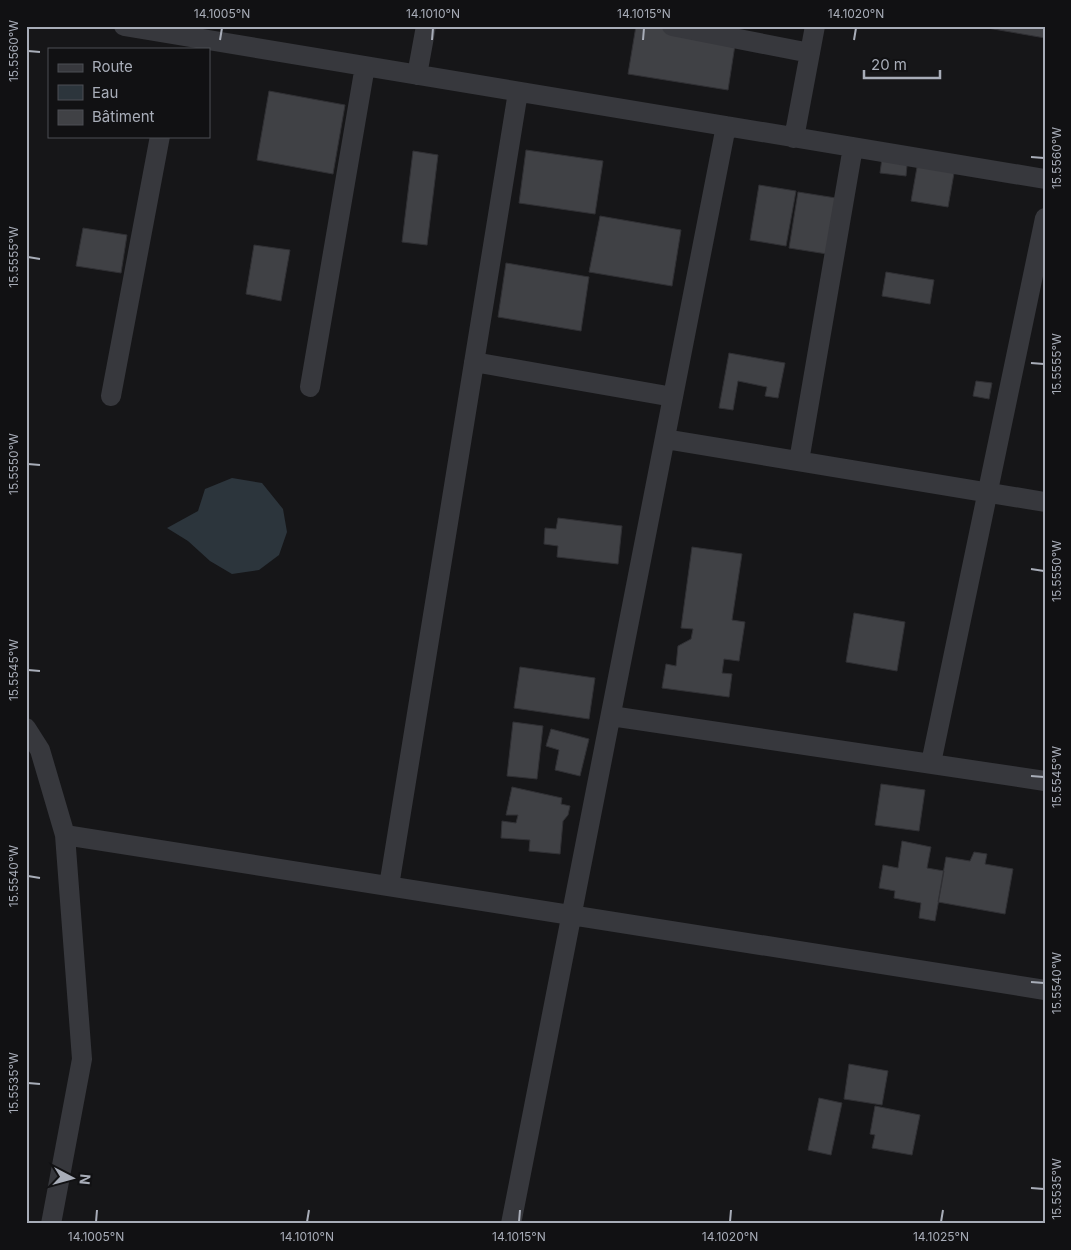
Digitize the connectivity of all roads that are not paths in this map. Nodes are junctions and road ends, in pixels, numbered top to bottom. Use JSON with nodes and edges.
{"nodes":[{"id":1,"x":124,"y":26,"type":"edge"},
{"id":2,"x":426,"y":26,"type":"edge"},
{"id":3,"x":672,"y":26,"type":"edge"},
{"id":4,"x":815,"y":26,"type":"edge"},
{"id":5,"x":179,"y":37,"type":"edge"},
{"id":6,"x":810,"y":53,"type":"junction"},
{"id":7,"x":365,"y":66,"type":"junction"},
{"id":8,"x":416,"y":75,"type":"junction"},
{"id":9,"x":518,"y":92,"type":"junction"},
{"id":10,"x":726,"y":126,"type":"junction"},
{"id":11,"x":160,"y":138,"type":"edge"},
{"id":12,"x":794,"y":138,"type":"junction"},
{"id":13,"x":853,"y":148,"type":"junction"},
{"id":14,"x":1045,"y":179,"type":"edge"},
{"id":15,"x":1045,"y":218,"type":"edge"},
{"id":16,"x":474,"y":362,"type":"junction"},
{"id":17,"x":310,"y":387,"type":"dead end"},
{"id":18,"x":110,"y":396,"type":"dead end"},
{"id":19,"x":674,"y":397,"type":"junction"},
{"id":20,"x":665,"y":439,"type":"junction"},
{"id":21,"x":799,"y":461,"type":"junction"},
{"id":22,"x":988,"y":493,"type":"junction"},
{"id":23,"x":1045,"y":502,"type":"edge"},
{"id":24,"x":611,"y":716,"type":"junction"},
{"id":25,"x":26,"y":728,"type":"edge"},
{"id":26,"x":931,"y":763,"type":"junction"},
{"id":27,"x":1045,"y":781,"type":"edge"},
{"id":28,"x":65,"y":835,"type":"junction"},
{"id":29,"x":389,"y":886,"type":"junction"},
{"id":30,"x":572,"y":915,"type":"junction"},
{"id":31,"x":1045,"y":990,"type":"edge"},
{"id":32,"x":51,"y":1224,"type":"edge"},
{"id":33,"x":511,"y":1224,"type":"edge"}],
"edges":[{"from":1,"to":5,"type":"street"},
{"from":2,"to":8,"type":"street"},
{"from":3,"to":6,"type":"street"},
{"from":4,"to":6,"type":"street"},
{"from":5,"to":7,"type":"street"},
{"from":6,"to":12,"type":"street"},
{"from":7,"to":8,"type":"street"},
{"from":7,"to":17,"type":"street"},
{"from":8,"to":9,"type":"street"},
{"from":9,"to":10,"type":"street"},
{"from":9,"to":16,"type":"street"},
{"from":10,"to":12,"type":"street"},
{"from":10,"to":19,"type":"street"},
{"from":11,"to":18,"type":"street"},
{"from":12,"to":13,"type":"street"},
{"from":13,"to":14,"type":"street"},
{"from":13,"to":21,"type":"street"},
{"from":15,"to":22,"type":"street"},
{"from":16,"to":19,"type":"street"},
{"from":16,"to":29,"type":"street"},
{"from":19,"to":20,"type":"street"},
{"from":20,"to":21,"type":"street"},
{"from":20,"to":24,"type":"street"},
{"from":21,"to":22,"type":"street"},
{"from":22,"to":23,"type":"street"},
{"from":22,"to":26,"type":"street"},
{"from":24,"to":26,"type":"street"},
{"from":24,"to":30,"type":"street"},
{"from":25,"to":28,"type":"street"},
{"from":26,"to":27,"type":"street"},
{"from":28,"to":29,"type":"street"},
{"from":28,"to":32,"type":"street"},
{"from":29,"to":30,"type":"street"},
{"from":30,"to":31,"type":"street"},
{"from":30,"to":33,"type":"street"}]}
